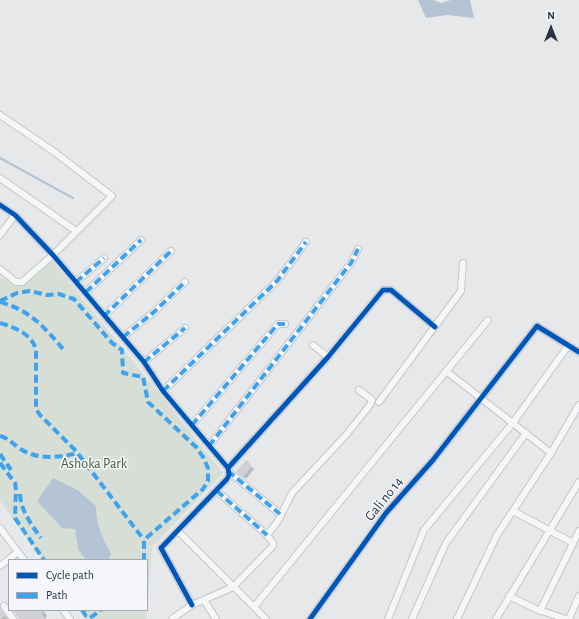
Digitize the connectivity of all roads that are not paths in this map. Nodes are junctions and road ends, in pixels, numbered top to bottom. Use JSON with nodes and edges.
{"nodes":[{"id":1,"x":0,"y":115,"type":"edge"},
{"id":2,"x":0,"y":178,"type":"edge"},
{"id":3,"x":0,"y":205,"type":"edge"},
{"id":4,"x":15,"y":215,"type":"junction"},
{"id":5,"x":76,"y":231,"type":"junction"},
{"id":6,"x":0,"y":235,"type":"edge"},
{"id":7,"x":141,"y":240,"type":"dead end"},
{"id":8,"x":306,"y":242,"type":"dead end"},
{"id":9,"x":358,"y":249,"type":"dead end"},
{"id":10,"x":172,"y":251,"type":"dead end"},
{"id":11,"x":53,"y":255,"type":"junction"},
{"id":12,"x":104,"y":258,"type":"dead end"},
{"id":13,"x":463,"y":263,"type":"dead end"},
{"id":14,"x":0,"y":269,"type":"edge"},
{"id":15,"x":76,"y":282,"type":"junction"},
{"id":16,"x":185,"y":282,"type":"dead end"},
{"id":17,"x":86,"y":292,"type":"junction"},
{"id":18,"x":104,"y":316,"type":"junction"},
{"id":19,"x":488,"y":320,"type":"dead end"},
{"id":20,"x":285,"y":324,"type":"dead end"},
{"id":21,"x":435,"y":327,"type":"junction"},
{"id":22,"x":185,"y":328,"type":"dead end"},
{"id":23,"x":123,"y":337,"type":"junction"},
{"id":24,"x":313,"y":345,"type":"dead end"},
{"id":25,"x":568,"y":346,"type":"junction"},
{"id":26,"x":579,"y":352,"type":"edge"},
{"id":27,"x":328,"y":357,"type":"junction"},
{"id":28,"x":144,"y":362,"type":"junction"},
{"id":29,"x":446,"y":371,"type":"junction"},
{"id":30,"x":359,"y":390,"type":"dead end"},
{"id":31,"x":163,"y":391,"type":"junction"},
{"id":32,"x":482,"y":399,"type":"junction"},
{"id":33,"x":379,"y":402,"type":"dead end"},
{"id":34,"x":579,"y":405,"type":"edge"},
{"id":35,"x":512,"y":424,"type":"junction"},
{"id":36,"x":192,"y":425,"type":"junction"},
{"id":37,"x":526,"y":433,"type":"junction"},
{"id":38,"x":209,"y":446,"type":"junction"},
{"id":39,"x":551,"y":453,"type":"junction"},
{"id":40,"x":228,"y":469,"type":"junction"},
{"id":41,"x":579,"y":482,"type":"edge"},
{"id":42,"x":217,"y":490,"type":"junction"},
{"id":43,"x":513,"y":511,"type":"junction"},
{"id":44,"x":280,"y":514,"type":"junction"},
{"id":45,"x":0,"y":528,"type":"edge"},
{"id":46,"x":550,"y":530,"type":"junction"},
{"id":47,"x":178,"y":531,"type":"junction"},
{"id":48,"x":579,"y":531,"type":"edge"},
{"id":49,"x":267,"y":535,"type":"junction"},
{"id":50,"x":573,"y":542,"type":"junction"},
{"id":51,"x":18,"y":552,"type":"junction"},
{"id":52,"x":9,"y":559,"type":"edge"},
{"id":53,"x":23,"y":559,"type":"edge"},
{"id":54,"x":8,"y":560,"type":"edge"},
{"id":55,"x":0,"y":566,"type":"edge"},
{"id":56,"x":234,"y":587,"type":"junction"},
{"id":57,"x":508,"y":596,"type":"junction"},
{"id":58,"x":579,"y":596,"type":"edge"},
{"id":59,"x":204,"y":600,"type":"junction"},
{"id":60,"x":192,"y":605,"type":"junction"},
{"id":61,"x":4,"y":606,"type":"dead end"},
{"id":62,"x":254,"y":607,"type":"junction"},
{"id":63,"x":64,"y":611,"type":"edge"},
{"id":64,"x":540,"y":611,"type":"junction"},
{"id":65,"x":13,"y":619,"type":"edge"},
{"id":66,"x":70,"y":619,"type":"edge"},
{"id":67,"x":172,"y":619,"type":"edge"},
{"id":68,"x":216,"y":619,"type":"edge"},
{"id":69,"x":266,"y":619,"type":"edge"},
{"id":70,"x":310,"y":619,"type":"edge"},
{"id":71,"x":388,"y":619,"type":"edge"},
{"id":72,"x":412,"y":619,"type":"edge"},
{"id":73,"x":457,"y":619,"type":"edge"},
{"id":74,"x":496,"y":619,"type":"edge"},
{"id":75,"x":568,"y":619,"type":"edge"}],
"edges":[{"from":1,"to":5,"type":"street"},
{"from":2,"to":5,"type":"street"},
{"from":3,"to":4,"type":"street"},
{"from":4,"to":6,"type":"street"},
{"from":4,"to":11,"type":"street"},
{"from":5,"to":11,"type":"street"},
{"from":7,"to":17,"type":"street"},
{"from":8,"to":31,"type":"street"},
{"from":9,"to":38,"type":"street"},
{"from":10,"to":18,"type":"street"},
{"from":11,"to":14,"type":"street"},
{"from":11,"to":15,"type":"street"},
{"from":12,"to":15,"type":"street"},
{"from":13,"to":21,"type":"street"},
{"from":15,"to":17,"type":"street"},
{"from":16,"to":23,"type":"street"},
{"from":17,"to":18,"type":"street"},
{"from":18,"to":23,"type":"street"},
{"from":19,"to":29,"type":"street"},
{"from":20,"to":36,"type":"street"},
{"from":21,"to":27,"type":"street"},
{"from":21,"to":33,"type":"street"},
{"from":22,"to":28,"type":"street"},
{"from":23,"to":28,"type":"street"},
{"from":24,"to":27,"type":"street"},
{"from":25,"to":26,"type":"street"},
{"from":25,"to":32,"type":"street","name":"Gali no 14"},
{"from":25,"to":35,"type":"street"},
{"from":27,"to":40,"type":"street"},
{"from":28,"to":31,"type":"street"},
{"from":29,"to":32,"type":"street"},
{"from":29,"to":62,"type":"street"},
{"from":30,"to":44,"type":"street"},
{"from":31,"to":36,"type":"street"},
{"from":32,"to":35,"type":"street"},
{"from":32,"to":70,"type":"street","name":"Gali no 14"},
{"from":34,"to":39,"type":"street"},
{"from":35,"to":37,"type":"street"},
{"from":35,"to":71,"type":"street"},
{"from":36,"to":38,"type":"street"},
{"from":37,"to":39,"type":"street"},
{"from":37,"to":72,"type":"street"},
{"from":38,"to":40,"type":"street"},
{"from":39,"to":43,"type":"street"},
{"from":40,"to":42,"type":"street"},
{"from":40,"to":44,"type":"street"},
{"from":41,"to":46,"type":"street"},
{"from":42,"to":47,"type":"street"},
{"from":42,"to":49,"type":"street"},
{"from":43,"to":46,"type":"street"},
{"from":43,"to":73,"type":"street"},
{"from":44,"to":49,"type":"street"},
{"from":45,"to":51,"type":"street"},
{"from":46,"to":50,"type":"street"},
{"from":46,"to":57,"type":"street"},
{"from":47,"to":56,"type":"street"},
{"from":47,"to":60,"type":"street"},
{"from":48,"to":50,"type":"street"},
{"from":49,"to":56,"type":"street"},
{"from":50,"to":64,"type":"street"},
{"from":51,"to":52,"type":"street"},
{"from":51,"to":53,"type":"street"},
{"from":54,"to":55,"type":"street"},
{"from":56,"to":59,"type":"street"},
{"from":56,"to":62,"type":"street"},
{"from":57,"to":64,"type":"street"},
{"from":57,"to":74,"type":"street"},
{"from":58,"to":75,"type":"street"},
{"from":59,"to":60,"type":"street"},
{"from":59,"to":68,"type":"street"},
{"from":60,"to":67,"type":"street"},
{"from":61,"to":65,"type":"street"},
{"from":62,"to":69,"type":"street"},
{"from":63,"to":66,"type":"street"},
{"from":64,"to":75,"type":"street"}]}
